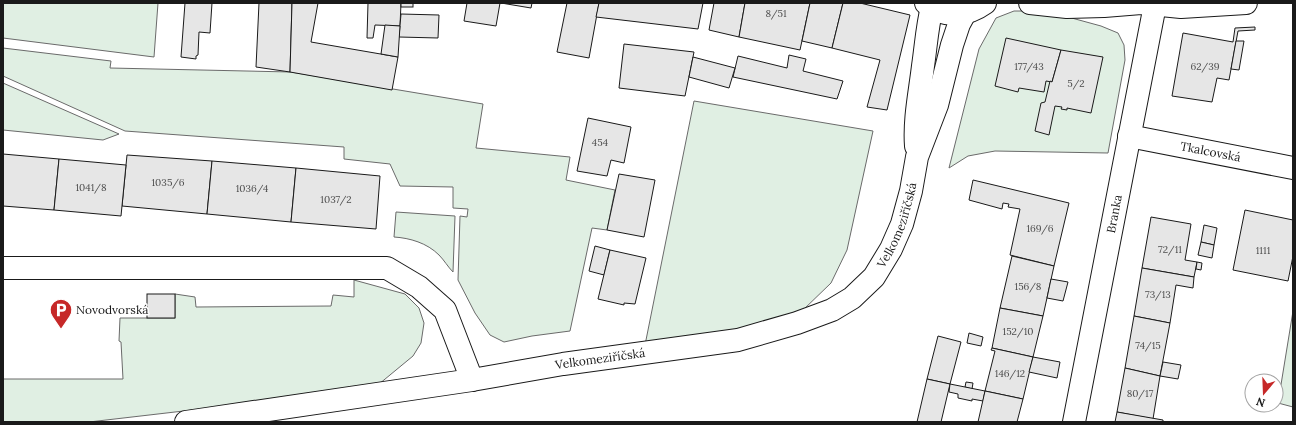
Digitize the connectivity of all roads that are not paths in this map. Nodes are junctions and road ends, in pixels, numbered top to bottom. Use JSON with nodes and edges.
{"nodes":[{"id":1,"x":985,"y":3,"type":"edge"},
{"id":2,"x":1030,"y":3,"type":"edge"},
{"id":3,"x":1246,"y":3,"type":"edge"},
{"id":4,"x":1146,"y":4,"type":"edge"},
{"id":5,"x":929,"y":5,"type":"edge"},
{"id":6,"x":965,"y":13,"type":"junction"},
{"id":7,"x":1129,"y":136,"type":"junction"},
{"id":8,"x":917,"y":157,"type":"junction"},
{"id":9,"x":1293,"y":168,"type":"edge"},
{"id":10,"x":3,"y":268,"type":"edge"},
{"id":11,"x":472,"y":380,"type":"junction"},
{"id":12,"x":194,"y":421,"type":"edge"},
{"id":13,"x":1074,"y":422,"type":"edge"}],
"edges":[{"from":1,"to":6,"type":"street"},
{"from":2,"to":4,"type":"street"},
{"from":3,"to":4,"type":"street"},
{"from":4,"to":7,"type":"street","name":"Branka"},
{"from":5,"to":6,"type":"street"},
{"from":5,"to":8,"type":"street"},
{"from":6,"to":8,"type":"street"},
{"from":7,"to":9,"type":"street","name":"Tkalcovská"},
{"from":7,"to":13,"type":"street","name":"Branka"},
{"from":8,"to":11,"type":"street","name":"Velkomeziříčská"},
{"from":10,"to":11,"type":"street"},
{"from":11,"to":12,"type":"street","name":"Velkomeziříčská"}]}
